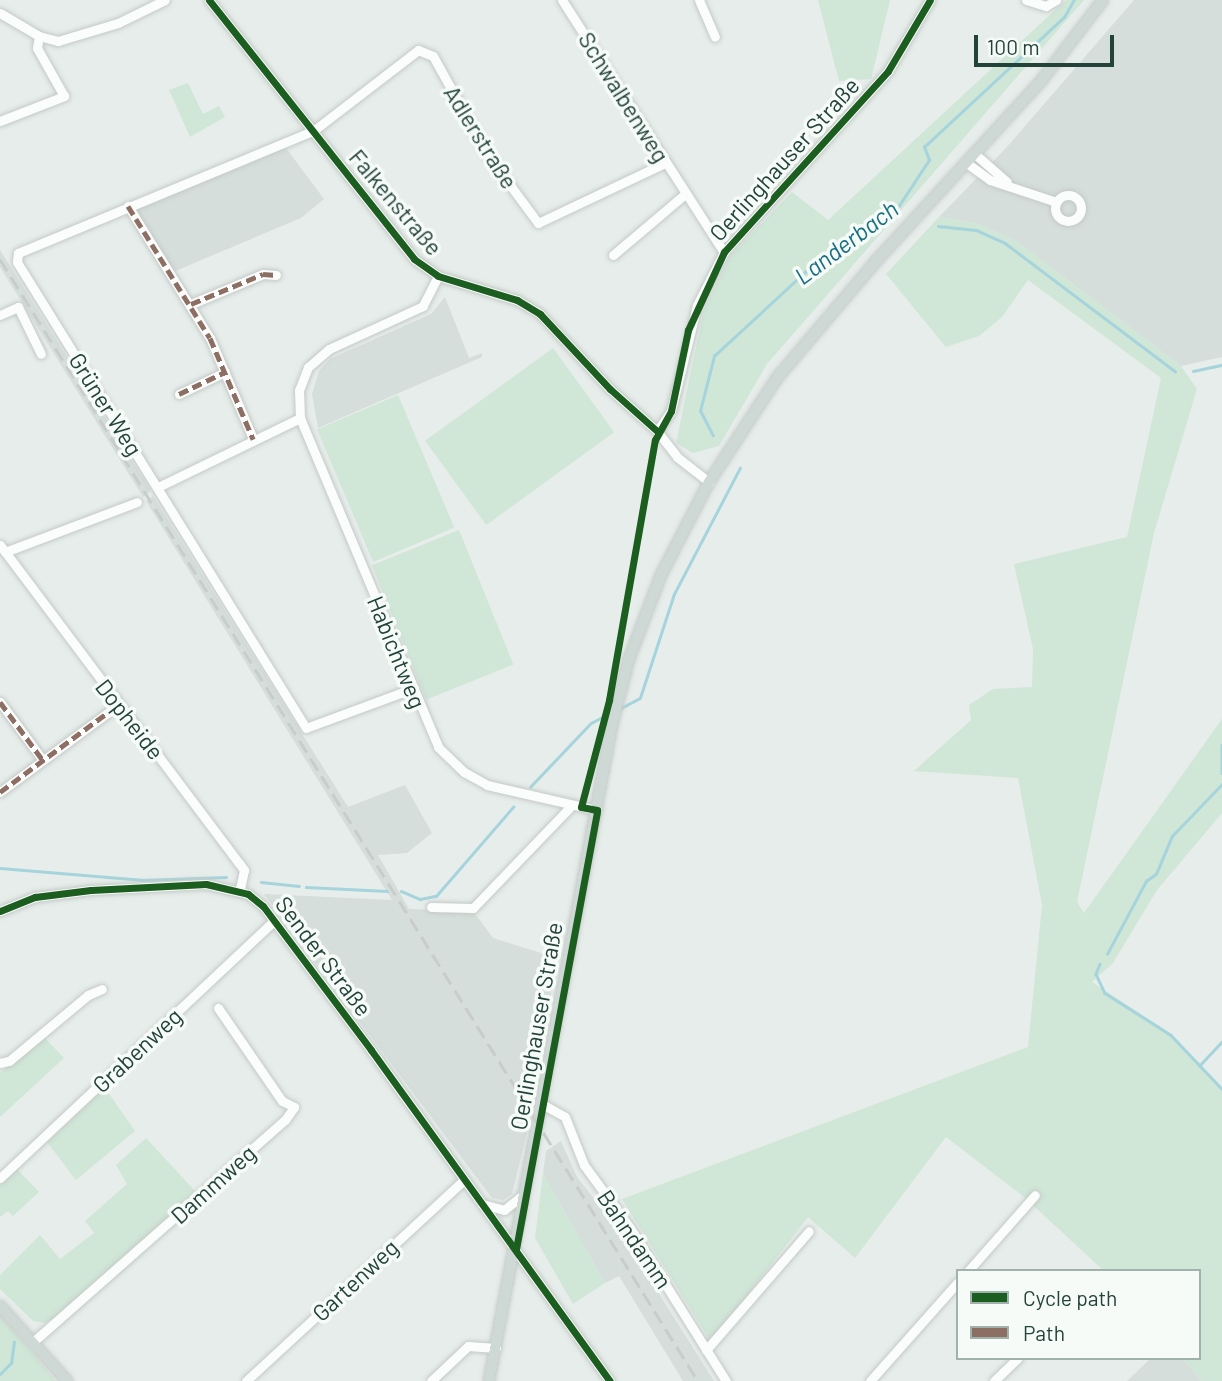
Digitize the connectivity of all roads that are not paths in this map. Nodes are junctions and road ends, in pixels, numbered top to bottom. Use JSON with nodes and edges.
{"nodes":[{"id":1,"x":165,"y":0,"type":"edge"},
{"id":2,"x":209,"y":0,"type":"edge"},
{"id":3,"x":562,"y":0,"type":"edge"},
{"id":4,"x":699,"y":0,"type":"edge"},
{"id":5,"x":930,"y":0,"type":"edge"},
{"id":6,"x":1027,"y":0,"type":"edge"},
{"id":7,"x":1056,"y":0,"type":"edge"},
{"id":8,"x":1103,"y":0,"type":"edge"},
{"id":9,"x":0,"y":13,"type":"edge"},
{"id":10,"x":38,"y":36,"type":"junction"},
{"id":11,"x":715,"y":37,"type":"dead end"},
{"id":12,"x":0,"y":121,"type":"edge"},
{"id":13,"x":313,"y":131,"type":"junction"},
{"id":14,"x":972,"y":159,"type":"junction"},
{"id":15,"x":665,"y":163,"type":"junction"},
{"id":16,"x":685,"y":194,"type":"junction"},
{"id":17,"x":1056,"y":202,"type":"dead end"},
{"id":18,"x":128,"y":206,"type":"junction"},
{"id":19,"x":724,"y":252,"type":"junction"},
{"id":20,"x":613,"y":255,"type":"dead end"},
{"id":21,"x":276,"y":275,"type":"dead end"},
{"id":22,"x":439,"y":276,"type":"junction"},
{"id":23,"x":191,"y":304,"type":"junction"},
{"id":24,"x":0,"y":315,"type":"edge"},
{"id":25,"x":41,"y":354,"type":"dead end"},
{"id":26,"x":225,"y":372,"type":"junction"},
{"id":27,"x":179,"y":394,"type":"dead end"},
{"id":28,"x":300,"y":418,"type":"junction"},
{"id":29,"x":657,"y":431,"type":"junction"},
{"id":30,"x":253,"y":439,"type":"junction"},
{"id":31,"x":709,"y":482,"type":"junction"},
{"id":32,"x":160,"y":486,"type":"junction"},
{"id":33,"x":137,"y":502,"type":"dead end"},
{"id":34,"x":3,"y":548,"type":"edge"},
{"id":35,"x":414,"y":688,"type":"junction"},
{"id":36,"x":0,"y":702,"type":"edge"},
{"id":37,"x":118,"y":705,"type":"junction"},
{"id":38,"x":43,"y":759,"type":"junction"},
{"id":39,"x":0,"y":792,"type":"edge"},
{"id":40,"x":572,"y":805,"type":"junction"},
{"id":41,"x":597,"y":810,"type":"junction"},
{"id":42,"x":240,"y":889,"type":"junction"},
{"id":43,"x":431,"y":907,"type":"dead end"},
{"id":44,"x":0,"y":911,"type":"edge"},
{"id":45,"x":274,"y":921,"type":"junction"},
{"id":46,"x":102,"y":989,"type":"dead end"},
{"id":47,"x":218,"y":1008,"type":"dead end"},
{"id":48,"x":0,"y":1063,"type":"edge"},
{"id":49,"x":542,"y":1104,"type":"junction"},
{"id":50,"x":0,"y":1178,"type":"edge"},
{"id":51,"x":464,"y":1180,"type":"junction"},
{"id":52,"x":527,"y":1190,"type":"junction"},
{"id":53,"x":1035,"y":1195,"type":"dead end"},
{"id":54,"x":482,"y":1204,"type":"junction"},
{"id":55,"x":809,"y":1231,"type":"dead end"},
{"id":56,"x":516,"y":1249,"type":"junction"},
{"id":57,"x":970,"y":1269,"type":"edge"},
{"id":58,"x":956,"y":1284,"type":"edge"},
{"id":59,"x":0,"y":1306,"type":"edge"},
{"id":60,"x":34,"y":1341,"type":"junction"},
{"id":61,"x":496,"y":1348,"type":"junction"},
{"id":62,"x":706,"y":1350,"type":"junction"},
{"id":63,"x":1016,"y":1360,"type":"edge"},
{"id":64,"x":67,"y":1381,"type":"edge"},
{"id":65,"x":246,"y":1381,"type":"edge"},
{"id":66,"x":431,"y":1381,"type":"edge"},
{"id":67,"x":489,"y":1381,"type":"edge"},
{"id":68,"x":610,"y":1381,"type":"edge"},
{"id":69,"x":726,"y":1381,"type":"edge"},
{"id":70,"x":870,"y":1381,"type":"edge"},
{"id":71,"x":994,"y":1381,"type":"edge"}],
"edges":[{"from":1,"to":10,"type":"street"},
{"from":2,"to":13,"type":"street","name":"Falkenstraße"},
{"from":3,"to":15,"type":"street","name":"Schwalbenweg"},
{"from":4,"to":11,"type":"street"},
{"from":5,"to":19,"type":"street","name":"Oerlinghauser Straße"},
{"from":6,"to":7,"type":"street"},
{"from":8,"to":14,"type":"main road","name":"Oerlinghauser Straße"},
{"from":9,"to":10,"type":"street"},
{"from":10,"to":12,"type":"street"},
{"from":13,"to":15,"type":"street","name":"Adlerstraße"},
{"from":13,"to":18,"type":"street","name":"Grüner Weg"},
{"from":13,"to":22,"type":"street","name":"Falkenstraße"},
{"from":14,"to":17,"type":"street"},
{"from":14,"to":31,"type":"main road","name":"Oerlinghauser Straße"},
{"from":15,"to":16,"type":"street","name":"Schwalbenweg"},
{"from":16,"to":19,"type":"street","name":"Schwalbenweg"},
{"from":16,"to":20,"type":"street"},
{"from":18,"to":23,"type":"street"},
{"from":18,"to":32,"type":"street","name":"Grüner Weg"},
{"from":19,"to":29,"type":"street","name":"Oerlinghauser Straße"},
{"from":21,"to":23,"type":"street"},
{"from":22,"to":28,"type":"street","name":"Habichtweg"},
{"from":22,"to":29,"type":"street","name":"Falkenstraße"},
{"from":23,"to":26,"type":"street"},
{"from":24,"to":25,"type":"street"},
{"from":26,"to":27,"type":"street"},
{"from":26,"to":30,"type":"street"},
{"from":28,"to":30,"type":"street"},
{"from":28,"to":35,"type":"street","name":"Habichtweg"},
{"from":29,"to":31,"type":"street","name":"Falkenstraße"},
{"from":30,"to":32,"type":"street"},
{"from":31,"to":41,"type":"main road","name":"Oerlinghauser Straße"},
{"from":32,"to":35,"type":"street","name":"Grüner Weg"},
{"from":33,"to":34,"type":"street","name":"Dopheide"},
{"from":34,"to":37,"type":"street","name":"Dopheide"},
{"from":35,"to":40,"type":"street","name":"Habichtweg"},
{"from":36,"to":38,"type":"street"},
{"from":37,"to":38,"type":"street"},
{"from":37,"to":42,"type":"street","name":"Dopheide"},
{"from":38,"to":39,"type":"street"},
{"from":40,"to":41,"type":"street","name":"Habichtweg"},
{"from":40,"to":43,"type":"street"},
{"from":41,"to":49,"type":"main road","name":"Oerlinghauser Straße"},
{"from":42,"to":44,"type":"street"},
{"from":42,"to":45,"type":"street","name":"Sender Straße"},
{"from":45,"to":50,"type":"street","name":"Grabenweg"},
{"from":45,"to":51,"type":"street","name":"Sender Straße"},
{"from":46,"to":48,"type":"street"},
{"from":47,"to":60,"type":"street","name":"Dammweg"},
{"from":49,"to":52,"type":"main road","name":"Oerlinghauser Straße"},
{"from":49,"to":62,"type":"street","name":"Bahndamm"},
{"from":51,"to":54,"type":"street","name":"Sender Straße"},
{"from":51,"to":65,"type":"street","name":"Gartenweg"},
{"from":52,"to":54,"type":"street"},
{"from":52,"to":56,"type":"main road","name":"Oerlinghauser Straße"},
{"from":53,"to":57,"type":"street"},
{"from":54,"to":56,"type":"street","name":"Sender Straße"},
{"from":55,"to":62,"type":"street"},
{"from":56,"to":61,"type":"main road","name":"Oerlinghauser Straße"},
{"from":56,"to":68,"type":"street","name":"Sender Straße"},
{"from":58,"to":70,"type":"street"},
{"from":59,"to":60,"type":"main road"},
{"from":60,"to":64,"type":"main road"},
{"from":61,"to":66,"type":"street"},
{"from":61,"to":67,"type":"main road","name":"Oerlinghauser Straße"},
{"from":62,"to":69,"type":"street","name":"Bahndamm"},
{"from":63,"to":71,"type":"street"}]}
